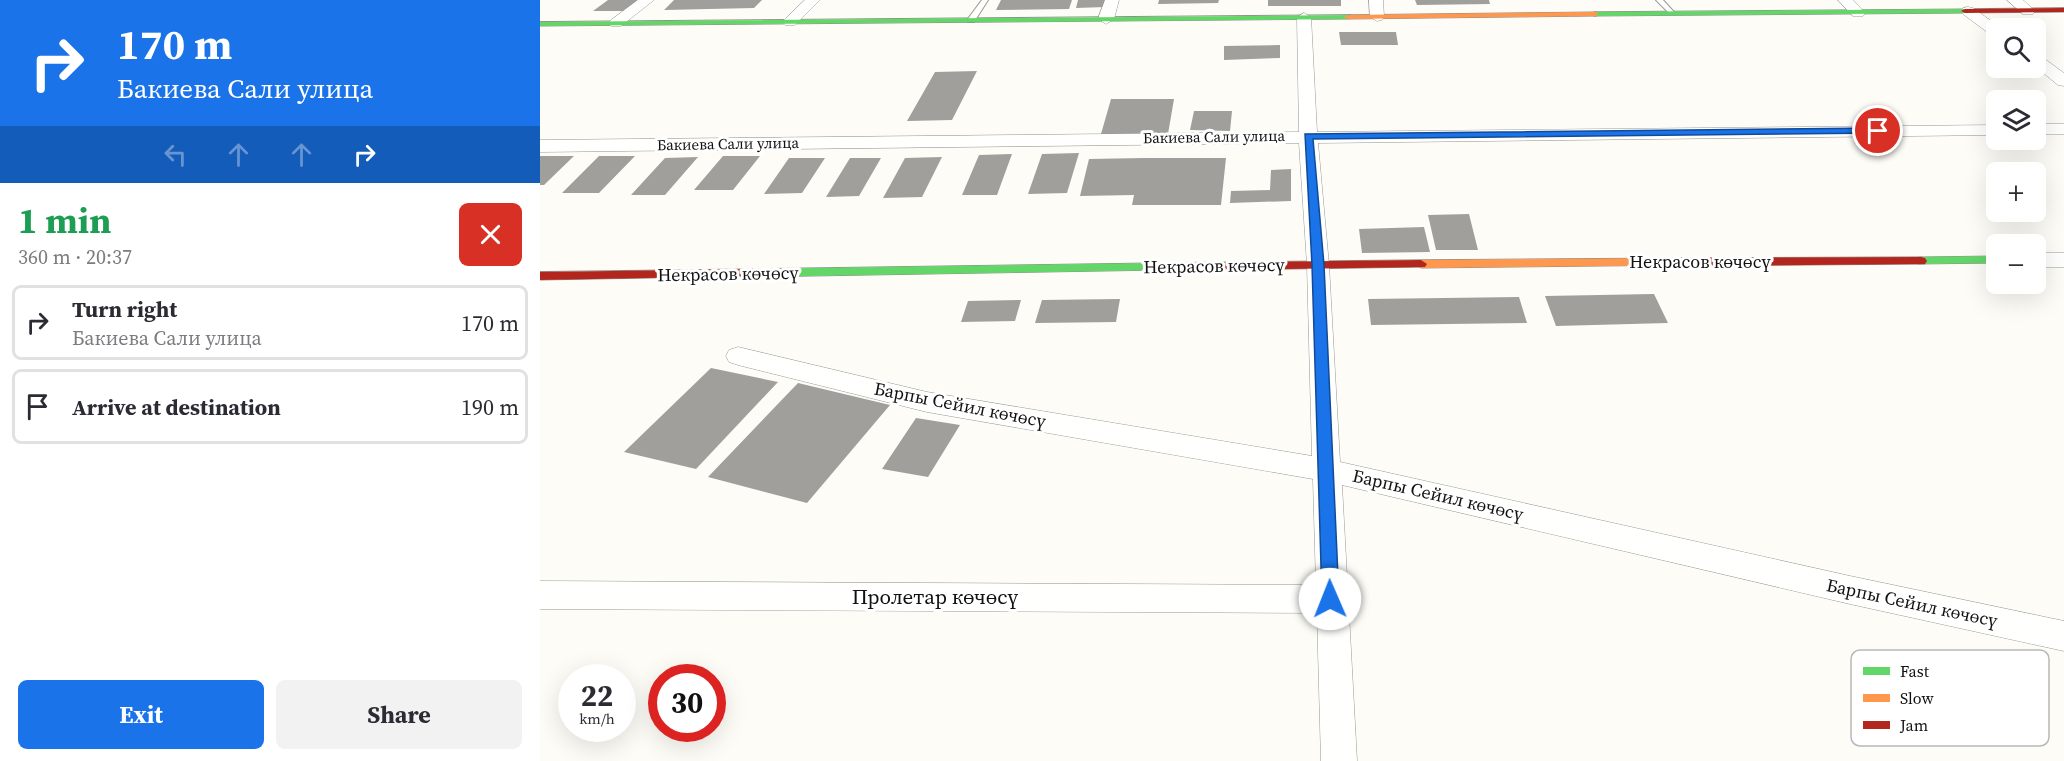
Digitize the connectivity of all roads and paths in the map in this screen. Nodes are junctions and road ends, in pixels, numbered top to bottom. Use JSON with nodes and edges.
{"nodes":[{"id":1,"x":647,"y":0,"type":"edge"},
{"id":2,"x":813,"y":0,"type":"edge"},
{"id":3,"x":985,"y":0,"type":"edge"},
{"id":4,"x":1112,"y":0,"type":"edge"},
{"id":5,"x":1376,"y":0,"type":"edge"},
{"id":6,"x":1659,"y":0,"type":"edge"},
{"id":7,"x":1845,"y":0,"type":"edge"},
{"id":8,"x":2014,"y":0,"type":"edge"},
{"id":9,"x":2064,"y":10,"type":"edge"},
{"id":10,"x":1968,"y":11,"type":"junction"},
{"id":11,"x":2028,"y":11,"type":"junction"},
{"id":12,"x":1672,"y":13,"type":"junction"},
{"id":13,"x":1858,"y":13,"type":"junction"},
{"id":14,"x":1304,"y":17,"type":"junction"},
{"id":15,"x":1377,"y":17,"type":"junction"},
{"id":16,"x":1106,"y":19,"type":"junction"},
{"id":17,"x":971,"y":20,"type":"junction"},
{"id":18,"x":790,"y":22,"type":"junction"},
{"id":19,"x":616,"y":23,"type":"junction"},
{"id":20,"x":540,"y":24,"type":"edge"},
{"id":21,"x":1986,"y":24,"type":"edge"},
{"id":22,"x":2046,"y":68,"type":"edge"},
{"id":23,"x":2064,"y":81,"type":"edge"},
{"id":24,"x":2046,"y":129,"type":"edge"},
{"id":25,"x":2064,"y":129,"type":"edge"},
{"id":26,"x":1986,"y":130,"type":"edge"},
{"id":27,"x":1308,"y":136,"type":"junction"},
{"id":28,"x":540,"y":146,"type":"edge"},
{"id":29,"x":1986,"y":260,"type":"edge"},
{"id":30,"x":2046,"y":260,"type":"edge"},
{"id":31,"x":2064,"y":260,"type":"edge"},
{"id":32,"x":1318,"y":265,"type":"junction"},
{"id":33,"x":540,"y":276,"type":"edge"},
{"id":34,"x":738,"y":356,"type":"dead end"},
{"id":35,"x":1327,"y":470,"type":"junction"},
{"id":36,"x":540,"y":595,"type":"edge"},
{"id":37,"x":1330,"y":599,"type":"junction"},
{"id":38,"x":2064,"y":636,"type":"edge"},
{"id":39,"x":1339,"y":761,"type":"edge"}],
"edges":[{"from":1,"to":19,"type":"street"},
{"from":2,"to":18,"type":"street"},
{"from":3,"to":17,"type":"lane"},
{"from":4,"to":16,"type":"street"},
{"from":5,"to":15,"type":"street"},
{"from":6,"to":12,"type":"lane"},
{"from":7,"to":13,"type":"street"},
{"from":8,"to":11,"type":"street"},
{"from":9,"to":11,"type":"main road"},
{"from":10,"to":11,"type":"main road"},
{"from":10,"to":13,"type":"main road"},
{"from":10,"to":21,"type":"street"},
{"from":12,"to":13,"type":"main road"},
{"from":12,"to":15,"type":"main road"},
{"from":14,"to":15,"type":"main road"},
{"from":14,"to":16,"type":"main road"},
{"from":14,"to":27,"type":"street"},
{"from":16,"to":17,"type":"main road"},
{"from":17,"to":18,"type":"main road"},
{"from":18,"to":19,"type":"main road"},
{"from":19,"to":20,"type":"main road"},
{"from":22,"to":23,"type":"street"},
{"from":24,"to":25,"type":"street"},
{"from":26,"to":27,"type":"street","name":"Бакиева Сали улица"},
{"from":27,"to":28,"type":"street","name":"Бакиева Сали улица"},
{"from":27,"to":32,"type":"street"},
{"from":29,"to":32,"type":"main road","name":"Некрасов көчөсү"},
{"from":30,"to":31,"type":"street"},
{"from":32,"to":33,"type":"main road","name":"Некрасов көчөсү"},
{"from":32,"to":35,"type":"street"},
{"from":34,"to":35,"type":"street","name":"Барпы Сейил көчөсү"},
{"from":35,"to":37,"type":"street"},
{"from":35,"to":38,"type":"street","name":"Барпы Сейил көчөсү"},
{"from":36,"to":37,"type":"street","name":"Пролетар көчөсү"},
{"from":37,"to":39,"type":"street"}]}
